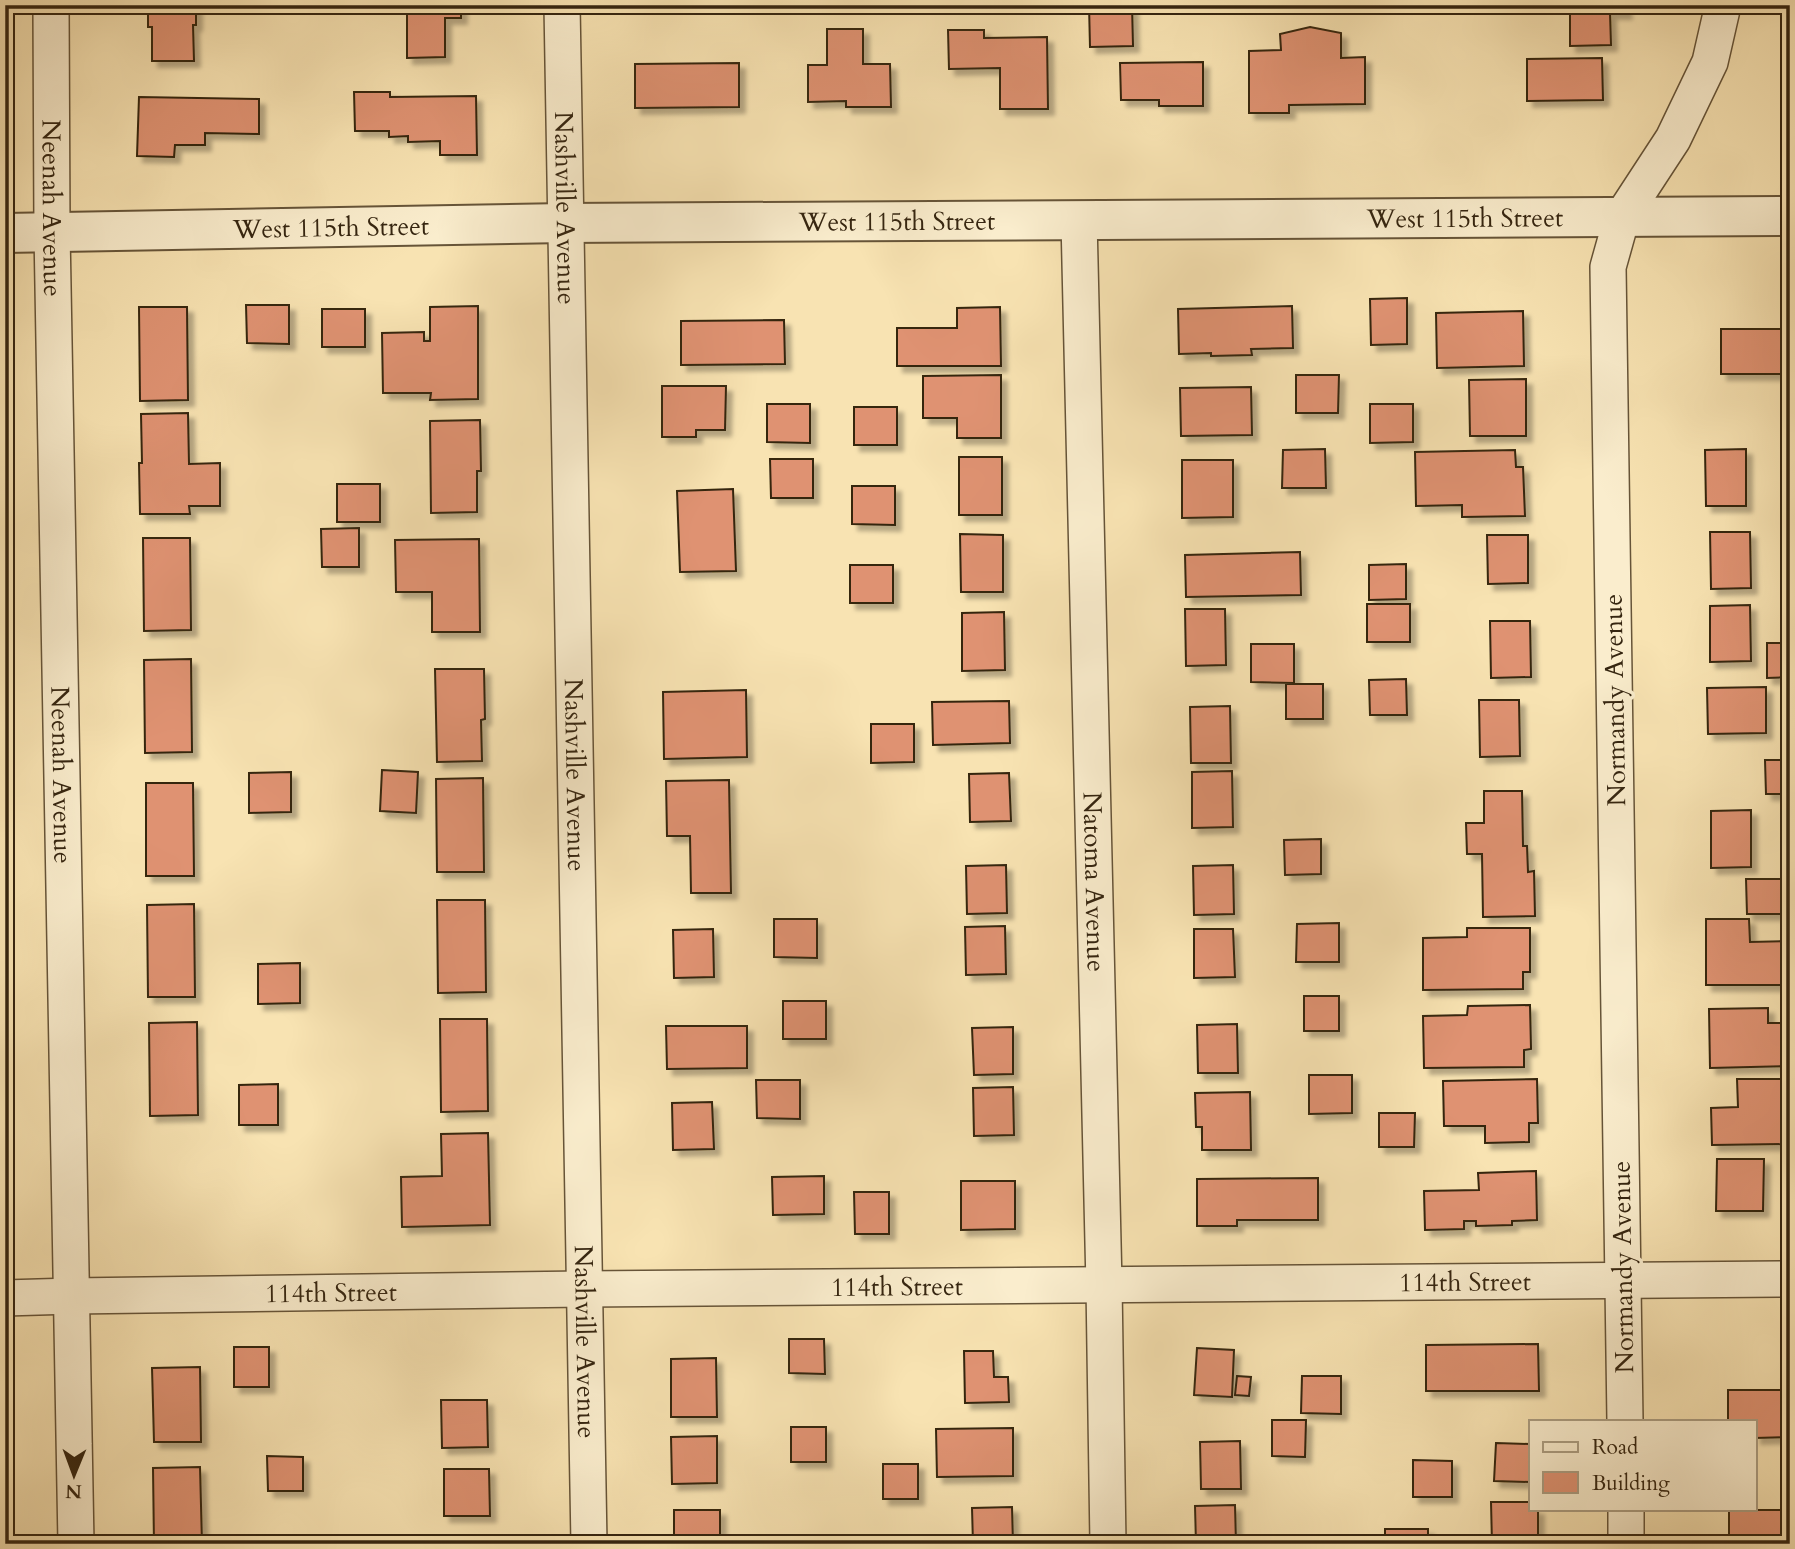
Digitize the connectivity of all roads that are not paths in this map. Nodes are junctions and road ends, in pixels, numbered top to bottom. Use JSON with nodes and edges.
{"nodes":[{"id":1,"x":51,"y":5,"type":"edge"},
{"id":2,"x":562,"y":5,"type":"edge"},
{"id":3,"x":1723,"y":5,"type":"edge"},
{"id":4,"x":1790,"y":216,"type":"edge"},
{"id":5,"x":1622,"y":217,"type":"junction"},
{"id":6,"x":1079,"y":220,"type":"junction"},
{"id":7,"x":565,"y":223,"type":"junction"},
{"id":8,"x":5,"y":233,"type":"edge"},
{"id":9,"x":52,"y":233,"type":"junction"},
{"id":10,"x":1790,"y":1279,"type":"edge"},
{"id":11,"x":1624,"y":1281,"type":"junction"},
{"id":12,"x":1104,"y":1285,"type":"junction"},
{"id":13,"x":584,"y":1289,"type":"junction"},
{"id":14,"x":72,"y":1296,"type":"junction"},
{"id":15,"x":5,"y":1298,"type":"edge"},
{"id":16,"x":1625,"y":1420,"type":"edge"},
{"id":17,"x":1626,"y":1510,"type":"edge"},
{"id":18,"x":76,"y":1544,"type":"edge"},
{"id":19,"x":589,"y":1544,"type":"edge"},
{"id":20,"x":1108,"y":1544,"type":"edge"},
{"id":21,"x":1626,"y":1544,"type":"edge"}],
"edges":[{"from":1,"to":9,"type":"street","name":"Neenah Avenue"},
{"from":2,"to":7,"type":"street","name":"Nashville Avenue"},
{"from":3,"to":5,"type":"street","name":"Normandy Avenue"},
{"from":4,"to":5,"type":"street","name":"West 115th Street"},
{"from":5,"to":6,"type":"street","name":"West 115th Street"},
{"from":5,"to":11,"type":"street","name":"Normandy Avenue"},
{"from":6,"to":7,"type":"street","name":"West 115th Street"},
{"from":6,"to":12,"type":"street","name":"Natoma Avenue"},
{"from":7,"to":9,"type":"street","name":"West 115th Street"},
{"from":7,"to":13,"type":"street","name":"Nashville Avenue"},
{"from":8,"to":9,"type":"street","name":"West 115th Street"},
{"from":9,"to":14,"type":"street","name":"Neenah Avenue"},
{"from":10,"to":11,"type":"street","name":"114th Street"},
{"from":11,"to":12,"type":"street","name":"114th Street"},
{"from":11,"to":16,"type":"street","name":"Normandy Avenue"},
{"from":12,"to":13,"type":"street","name":"114th Street"},
{"from":12,"to":20,"type":"street","name":"Natoma Avenue"},
{"from":13,"to":14,"type":"street","name":"114th Street"},
{"from":13,"to":19,"type":"street","name":"Nashville Avenue"},
{"from":14,"to":15,"type":"street","name":"114th Street"},
{"from":14,"to":18,"type":"street","name":"Neenah Avenue"},
{"from":17,"to":21,"type":"street"}]}
